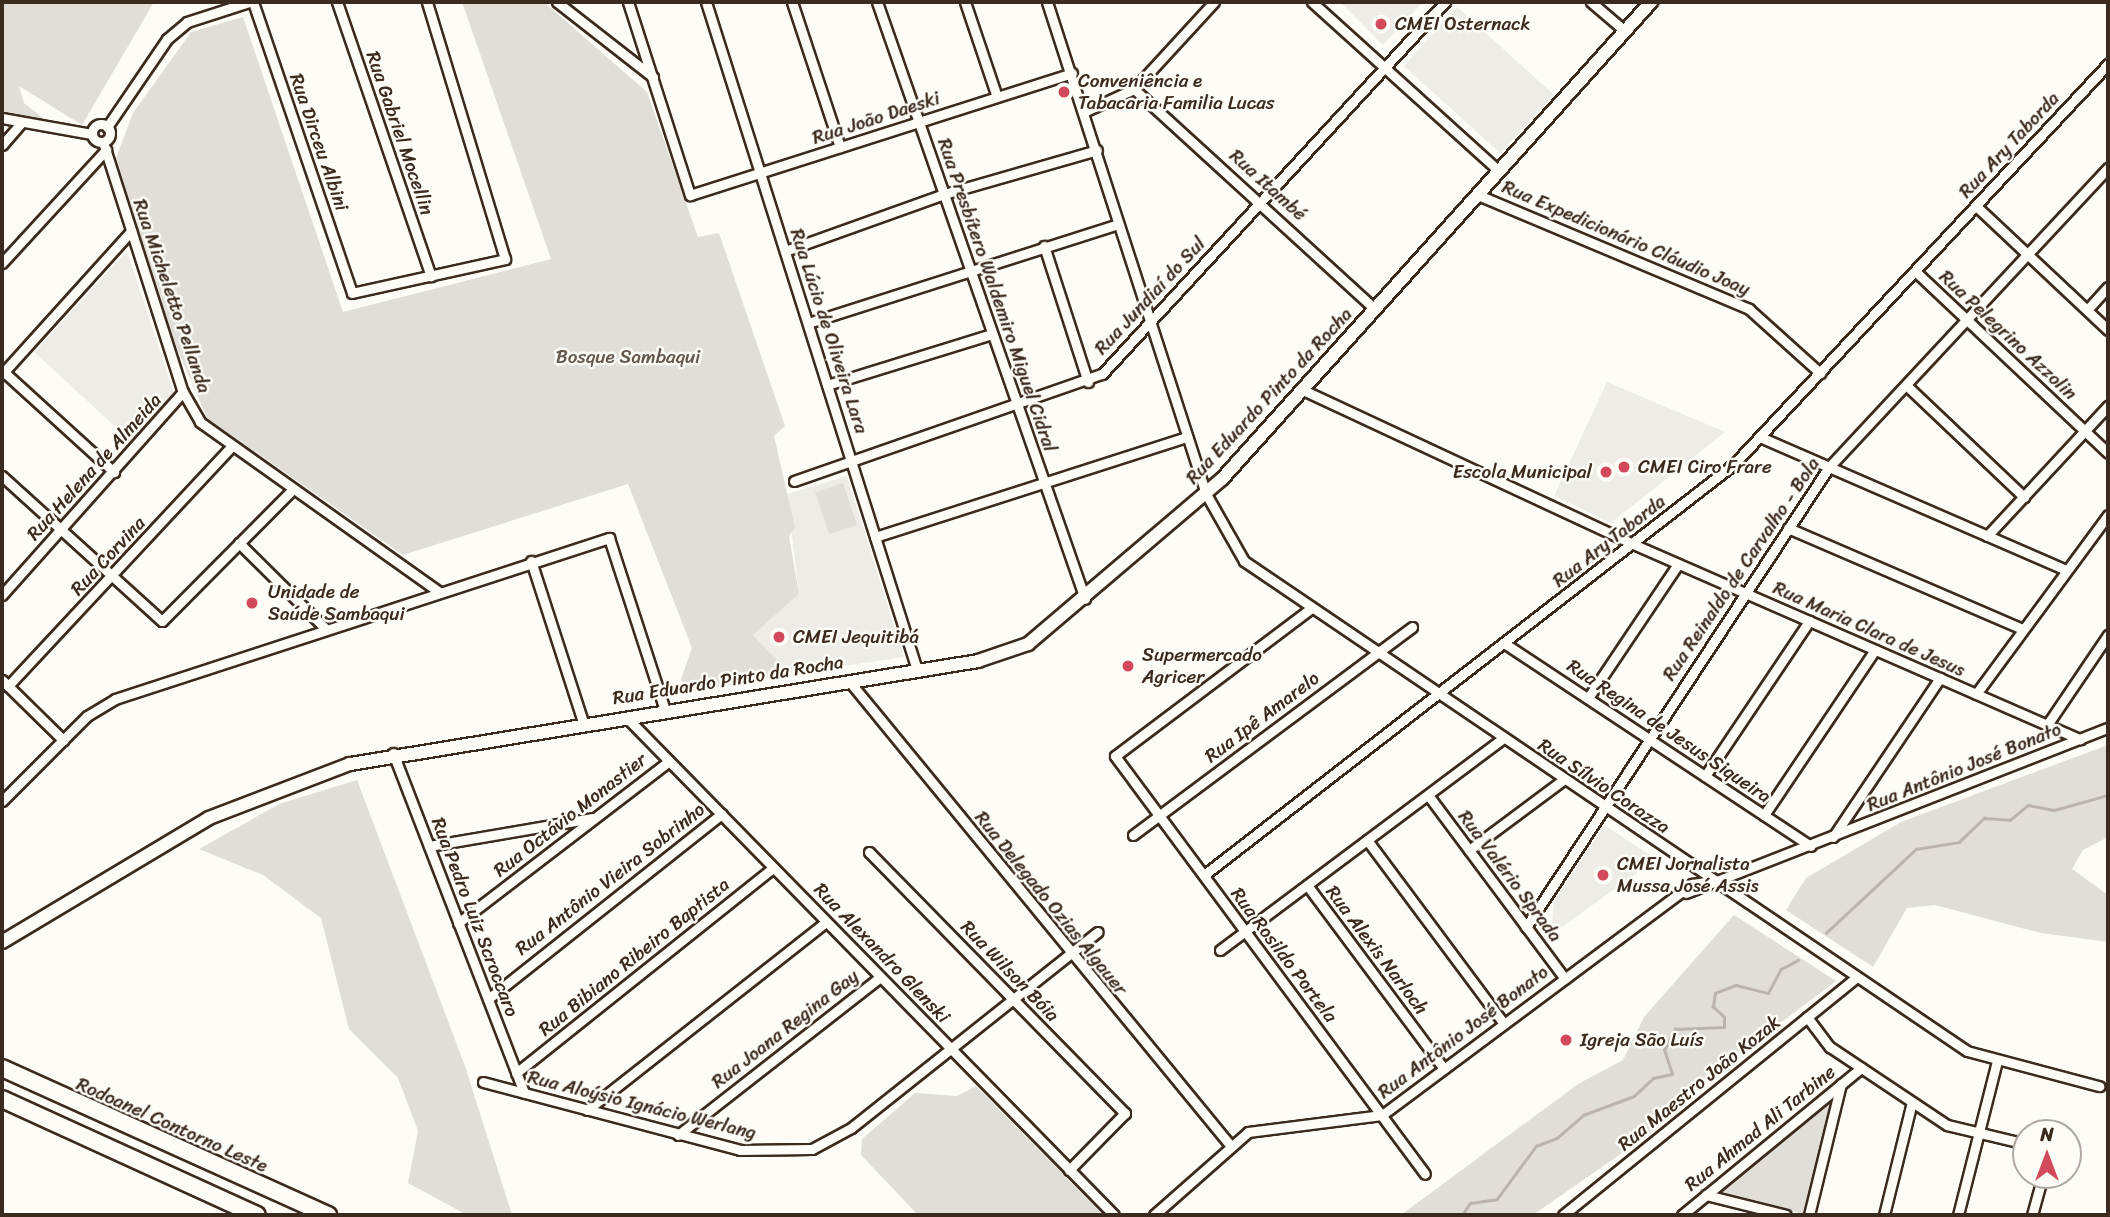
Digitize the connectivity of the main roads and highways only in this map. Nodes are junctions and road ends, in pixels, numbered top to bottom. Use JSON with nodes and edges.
{"nodes":[{"id":1,"x":1651,"y":2,"type":"edge"},
{"id":2,"x":2,"y":942,"type":"edge"},
{"id":3,"x":2,"y":1068,"type":"edge"},
{"id":4,"x":2,"y":1099,"type":"edge"},
{"id":5,"x":257,"y":1215,"type":"edge"},
{"id":6,"x":328,"y":1215,"type":"edge"}],
"edges":[{"from":1,"to":2,"type":"main road","name":"Rua Eduardo Pinto da Rocha"},
{"from":3,"to":6,"type":"highway","name":"Rodoanel Contorno Leste"},
{"from":4,"to":5,"type":"highway"}]}
